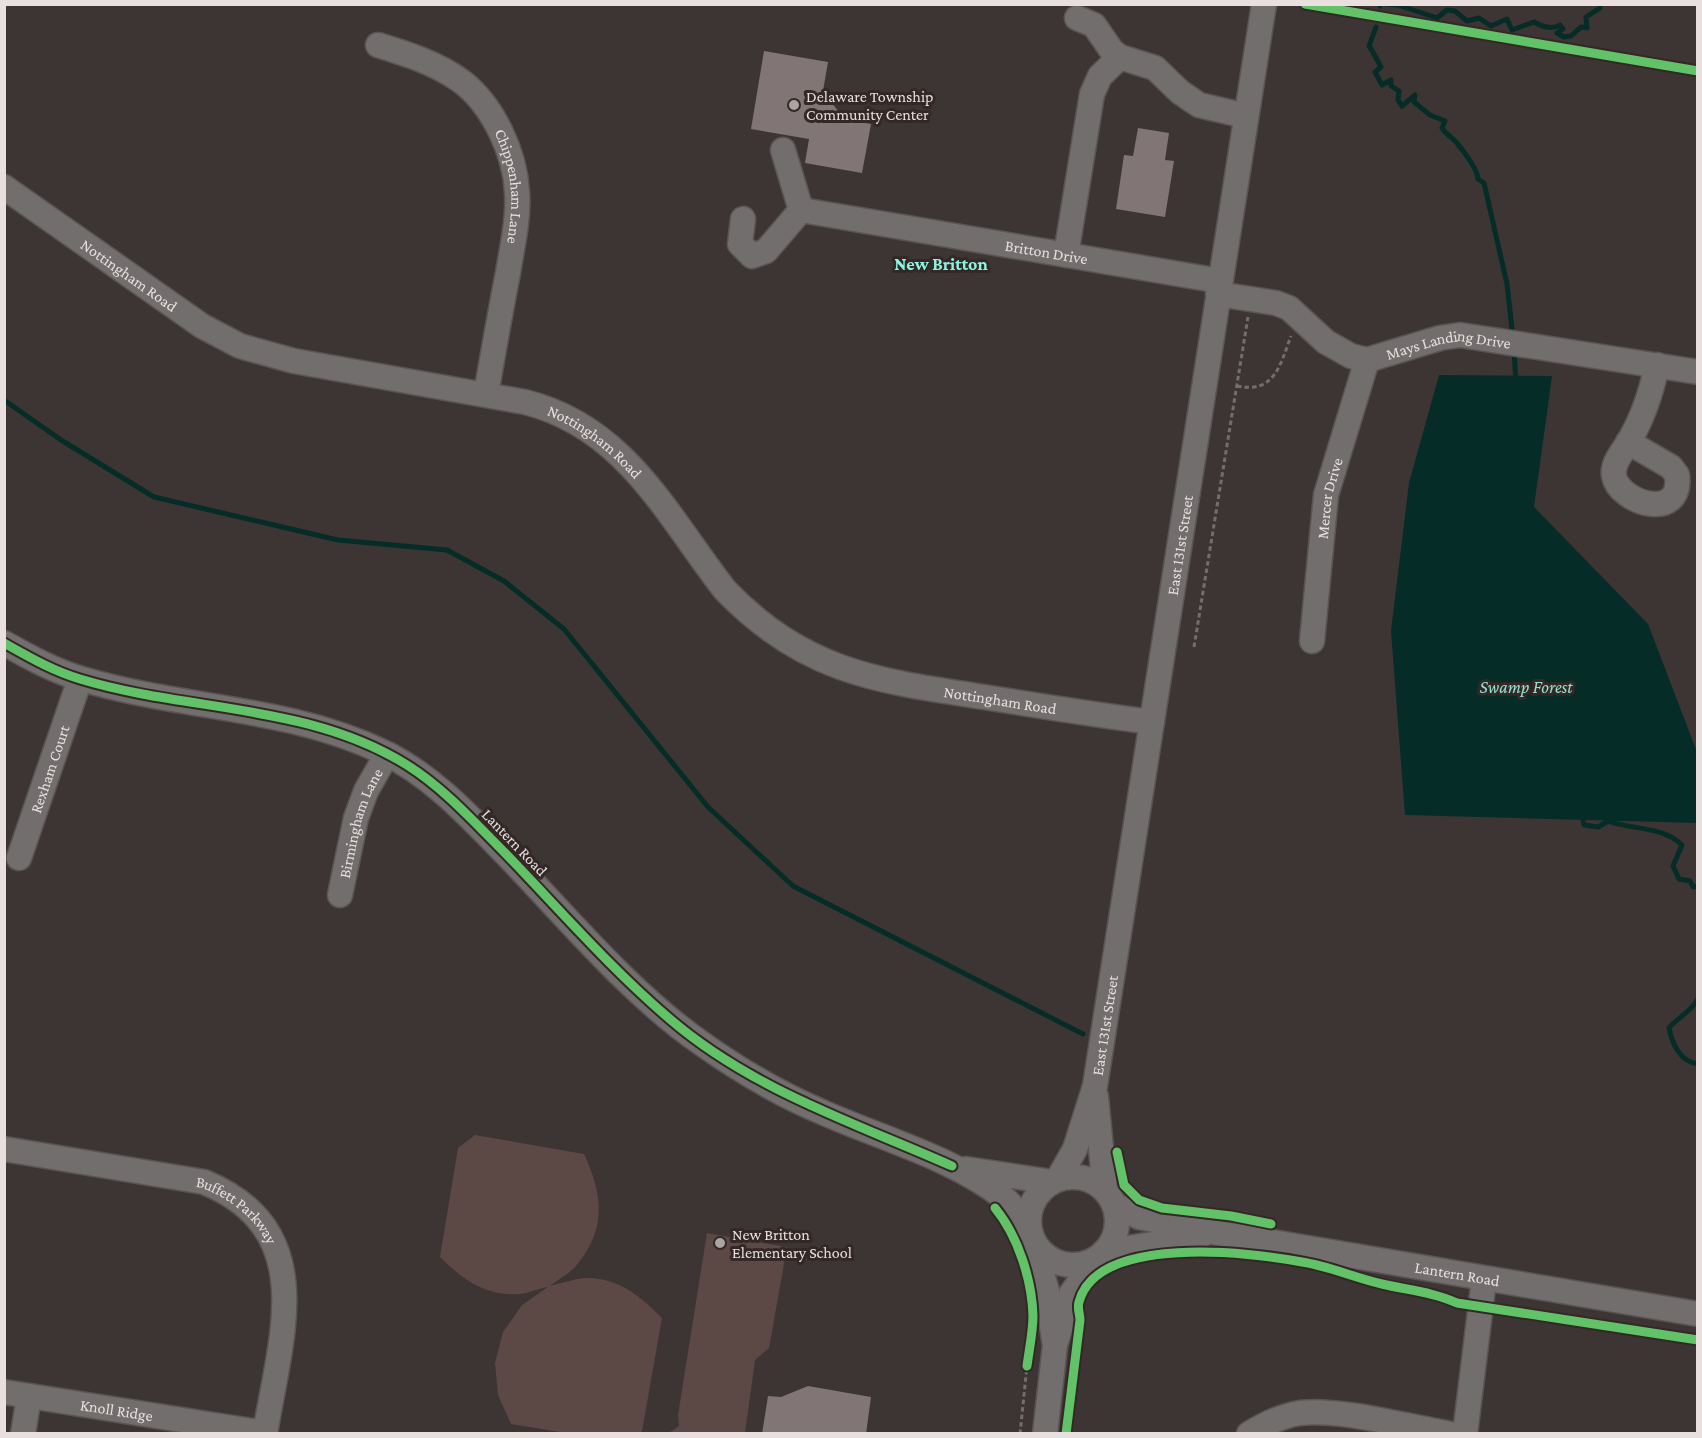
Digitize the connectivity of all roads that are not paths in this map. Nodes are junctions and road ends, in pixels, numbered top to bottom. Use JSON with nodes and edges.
{"nodes":[{"id":1,"x":1264,"y":4,"type":"edge"},
{"id":2,"x":1077,"y":18,"type":"dead end"},
{"id":3,"x":378,"y":45,"type":"dead end"},
{"id":4,"x":1120,"y":57,"type":"junction"},
{"id":5,"x":1246,"y":116,"type":"junction"},
{"id":6,"x":783,"y":150,"type":"dead end"},
{"id":7,"x":4,"y":187,"type":"edge"},
{"id":8,"x":801,"y":210,"type":"junction"},
{"id":9,"x":743,"y":219,"type":"dead end"},
{"id":10,"x":1066,"y":255,"type":"junction"},
{"id":11,"x":1219,"y":287,"type":"junction"},
{"id":12,"x":1367,"y":360,"type":"junction"},
{"id":13,"x":1657,"y":365,"type":"junction"},
{"id":14,"x":1698,"y":372,"type":"edge"},
{"id":15,"x":486,"y":394,"type":"junction"},
{"id":16,"x":1628,"y":442,"type":"dead end"},
{"id":17,"x":1312,"y":641,"type":"dead end"},
{"id":18,"x":4,"y":643,"type":"edge"},
{"id":19,"x":80,"y":679,"type":"junction"},
{"id":20,"x":1152,"y":722,"type":"junction"},
{"id":21,"x":387,"y":754,"type":"junction"},
{"id":22,"x":19,"y":858,"type":"dead end"},
{"id":23,"x":340,"y":895,"type":"dead end"},
{"id":24,"x":1095,"y":1086,"type":"junction"},
{"id":25,"x":4,"y":1149,"type":"edge"},
{"id":26,"x":952,"y":1167,"type":"junction"},
{"id":27,"x":1055,"y":1180,"type":"junction"},
{"id":28,"x":1109,"y":1197,"type":"junction"},
{"id":29,"x":1218,"y":1233,"type":"junction"},
{"id":30,"x":1031,"y":1236,"type":"junction"},
{"id":31,"x":1099,"y":1256,"type":"junction"},
{"id":32,"x":1484,"y":1279,"type":"junction"},
{"id":33,"x":1698,"y":1314,"type":"edge"},
{"id":34,"x":1055,"y":1346,"type":"junction"},
{"id":35,"x":4,"y":1392,"type":"edge"},
{"id":36,"x":28,"y":1396,"type":"junction"},
{"id":37,"x":265,"y":1433,"type":"edge"},
{"id":38,"x":23,"y":1434,"type":"edge"},
{"id":39,"x":1045,"y":1434,"type":"edge"},
{"id":40,"x":1249,"y":1434,"type":"edge"},
{"id":41,"x":1451,"y":1434,"type":"edge"},
{"id":42,"x":1465,"y":1434,"type":"edge"}],
"edges":[{"from":1,"to":5,"type":"street","name":"East 131st Street"},
{"from":2,"to":4,"type":"street"},
{"from":3,"to":15,"type":"street","name":"Chippenham Lane"},
{"from":4,"to":5,"type":"street"},
{"from":4,"to":10,"type":"street"},
{"from":5,"to":11,"type":"street","name":"East 131st Street"},
{"from":6,"to":8,"type":"street"},
{"from":7,"to":15,"type":"street","name":"Nottingham Road"},
{"from":8,"to":9,"type":"street"},
{"from":8,"to":10,"type":"street","name":"Britton Drive"},
{"from":10,"to":11,"type":"street","name":"Britton Drive"},
{"from":11,"to":12,"type":"street","name":"Mays Landing Drive"},
{"from":11,"to":20,"type":"street","name":"East 131st Street"},
{"from":12,"to":13,"type":"street","name":"Mays Landing Drive"},
{"from":12,"to":17,"type":"street","name":"Mercer Drive"},
{"from":13,"to":14,"type":"street","name":"Mays Landing Drive"},
{"from":13,"to":16,"type":"street"},
{"from":15,"to":20,"type":"street","name":"Nottingham Road"},
{"from":18,"to":19,"type":"street","name":"Lantern Road"},
{"from":19,"to":21,"type":"street","name":"Lantern Road"},
{"from":19,"to":22,"type":"street","name":"Rexham Court"},
{"from":20,"to":24,"type":"street","name":"East 131st Street"},
{"from":21,"to":23,"type":"street","name":"Birmingham Lane"},
{"from":21,"to":26,"type":"street","name":"Lantern Road"},
{"from":24,"to":27,"type":"street","name":"East 131st Street"},
{"from":24,"to":28,"type":"street","name":"East 131st Street"},
{"from":25,"to":37,"type":"street","name":"Buffett Parkway"},
{"from":26,"to":27,"type":"street","name":"Lantern Road"},
{"from":26,"to":30,"type":"street","name":"Lantern Road"},
{"from":27,"to":28,"type":"street"},
{"from":27,"to":30,"type":"street"},
{"from":28,"to":29,"type":"street","name":"Lantern Road"},
{"from":28,"to":31,"type":"street"},
{"from":29,"to":31,"type":"street","name":"Lantern Road"},
{"from":29,"to":32,"type":"street","name":"Lantern Road"},
{"from":30,"to":31,"type":"street"},
{"from":30,"to":34,"type":"street"},
{"from":31,"to":34,"type":"street"},
{"from":32,"to":33,"type":"street","name":"Lantern Road"},
{"from":32,"to":42,"type":"street"},
{"from":34,"to":39,"type":"street"},
{"from":35,"to":36,"type":"street","name":"Knoll Ridge"},
{"from":36,"to":37,"type":"street","name":"Knoll Ridge"},
{"from":36,"to":38,"type":"street"},
{"from":40,"to":41,"type":"street"}]}
